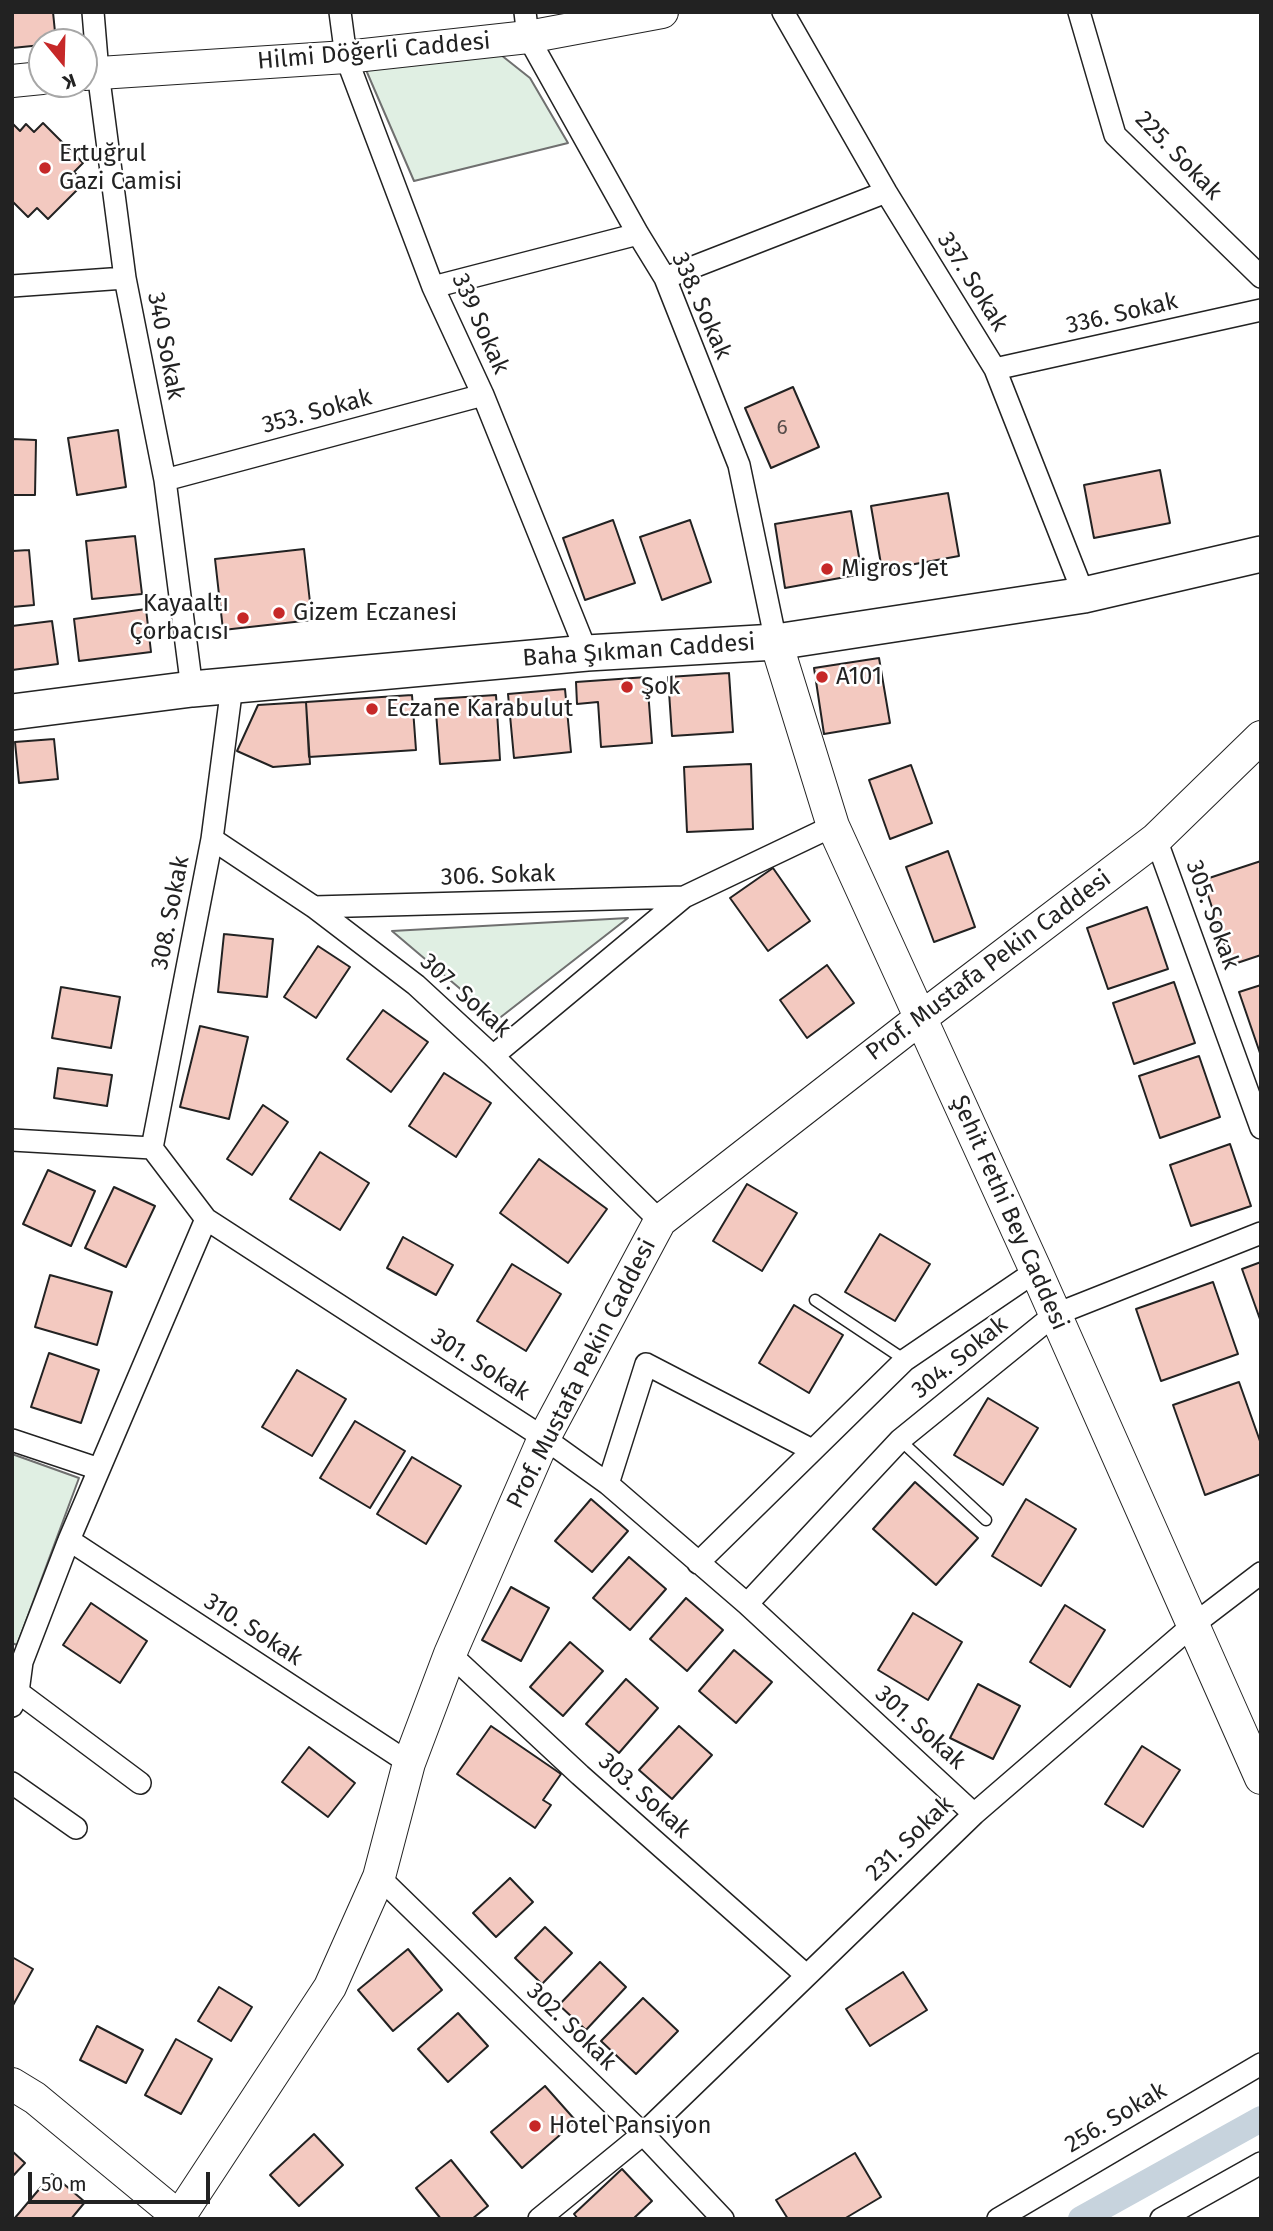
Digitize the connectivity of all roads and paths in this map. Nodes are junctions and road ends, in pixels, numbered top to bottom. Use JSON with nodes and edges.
{"nodes":[{"id":1,"x":341,"y":12,"type":"edge"},
{"id":2,"x":662,"y":12,"type":"edge"},
{"id":3,"x":783,"y":12,"type":"edge"},
{"id":4,"x":1079,"y":12,"type":"edge"},
{"id":5,"x":527,"y":25,"type":"edge"},
{"id":6,"x":346,"y":57,"type":"junction"},
{"id":7,"x":98,"y":73,"type":"edge"},
{"id":8,"x":95,"y":98,"type":"edge"},
{"id":9,"x":886,"y":192,"type":"junction"},
{"id":10,"x":638,"y":234,"type":"junction"},
{"id":11,"x":1261,"y":277,"type":"edge"},
{"id":12,"x":125,"y":278,"type":"junction"},
{"id":13,"x":665,"y":278,"type":"junction"},
{"id":14,"x":12,"y":286,"type":"edge"},
{"id":15,"x":433,"y":287,"type":"junction"},
{"id":16,"x":1261,"y":310,"type":"edge"},
{"id":17,"x":995,"y":369,"type":"junction"},
{"id":18,"x":483,"y":395,"type":"junction"},
{"id":19,"x":165,"y":480,"type":"junction"},
{"id":20,"x":1261,"y":554,"type":"edge"},
{"id":21,"x":1084,"y":595,"type":"junction"},
{"id":22,"x":775,"y":642,"type":"junction"},
{"id":23,"x":587,"y":653,"type":"junction"},
{"id":24,"x":232,"y":686,"type":"junction"},
{"id":25,"x":192,"y":689,"type":"junction"},
{"id":26,"x":12,"y":712,"type":"edge"},
{"id":27,"x":1261,"y":737,"type":"edge"},
{"id":28,"x":833,"y":826,"type":"junction"},
{"id":29,"x":212,"y":839,"type":"junction"},
{"id":30,"x":1156,"y":839,"type":"junction"},
{"id":31,"x":684,"y":898,"type":"junction"},
{"id":32,"x":314,"y":907,"type":"junction"},
{"id":33,"x":922,"y":1017,"type":"junction"},
{"id":34,"x":493,"y":1056,"type":"junction"},
{"id":35,"x":1261,"y":1128,"type":"edge"},
{"id":36,"x":12,"y":1139,"type":"edge"},
{"id":37,"x":152,"y":1148,"type":"junction"},
{"id":38,"x":206,"y":1220,"type":"junction"},
{"id":39,"x":660,"y":1221,"type":"junction"},
{"id":40,"x":1261,"y":1233,"type":"edge"},
{"id":41,"x":1036,"y":1271,"type":"junction"},
{"id":42,"x":815,"y":1300,"type":"dead end"},
{"id":43,"x":1054,"y":1315,"type":"junction"},
{"id":44,"x":905,"y":1360,"type":"junction"},
{"id":45,"x":544,"y":1437,"type":"junction"},
{"id":46,"x":12,"y":1440,"type":"edge"},
{"id":47,"x":900,"y":1440,"type":"junction"},
{"id":48,"x":813,"y":1450,"type":"junction"},
{"id":49,"x":99,"y":1469,"type":"junction"},
{"id":50,"x":608,"y":1484,"type":"junction"},
{"id":51,"x":986,"y":1520,"type":"dead end"},
{"id":52,"x":69,"y":1540,"type":"junction"},
{"id":53,"x":698,"y":1563,"type":"junction"},
{"id":54,"x":1261,"y":1573,"type":"edge"},
{"id":55,"x":747,"y":1604,"type":"junction"},
{"id":56,"x":1193,"y":1625,"type":"junction"},
{"id":57,"x":450,"y":1654,"type":"junction"},
{"id":58,"x":17,"y":1661,"type":"edge"},
{"id":59,"x":15,"y":1699,"type":"edge"},
{"id":60,"x":409,"y":1763,"type":"junction"},
{"id":61,"x":1261,"y":1778,"type":"edge"},
{"id":62,"x":12,"y":1783,"type":"edge"},
{"id":63,"x":140,"y":1783,"type":"dead end"},
{"id":64,"x":975,"y":1814,"type":"junction"},
{"id":65,"x":76,"y":1828,"type":"dead end"},
{"id":66,"x":379,"y":1877,"type":"junction"},
{"id":67,"x":806,"y":1975,"type":"junction"},
{"id":68,"x":1261,"y":2064,"type":"edge"},
{"id":69,"x":12,"y":2084,"type":"edge"},
{"id":70,"x":643,"y":2133,"type":"junction"},
{"id":71,"x":1261,"y":2163,"type":"edge"},
{"id":72,"x":178,"y":2218,"type":"edge"},
{"id":73,"x":539,"y":2219,"type":"edge"},
{"id":74,"x":723,"y":2219,"type":"edge"},
{"id":75,"x":998,"y":2219,"type":"edge"},
{"id":76,"x":1162,"y":2219,"type":"edge"}],
"edges":[{"from":1,"to":6,"type":"street","name":"339 Sokak"},
{"from":2,"to":5,"type":"main road","name":"Hilmi Döğerli Caddesi"},
{"from":3,"to":9,"type":"street","name":"337. Sokak"},
{"from":4,"to":11,"type":"street","name":"225. Sokak"},
{"from":5,"to":6,"type":"main road","name":"Hilmi Döğerli Caddesi"},
{"from":5,"to":10,"type":"street","name":"338. Sokak"},
{"from":6,"to":7,"type":"main road","name":"Hilmi Döğerli Caddesi"},
{"from":6,"to":15,"type":"street","name":"339 Sokak"},
{"from":8,"to":12,"type":"street","name":"340 Sokak"},
{"from":9,"to":13,"type":"street"},
{"from":9,"to":17,"type":"street","name":"337. Sokak"},
{"from":10,"to":13,"type":"street","name":"338. Sokak"},
{"from":10,"to":15,"type":"street"},
{"from":12,"to":14,"type":"street"},
{"from":12,"to":19,"type":"street","name":"340 Sokak"},
{"from":13,"to":22,"type":"street","name":"338. Sokak"},
{"from":15,"to":18,"type":"street","name":"339 Sokak"},
{"from":16,"to":17,"type":"street","name":"336. Sokak"},
{"from":17,"to":21,"type":"street","name":"337. Sokak"},
{"from":18,"to":19,"type":"street","name":"353. Sokak"},
{"from":18,"to":23,"type":"street","name":"339 Sokak"},
{"from":19,"to":25,"type":"street","name":"340 Sokak"},
{"from":20,"to":21,"type":"main road","name":"Baha Şıkman Caddesi"},
{"from":21,"to":22,"type":"main road","name":"Baha Şıkman Caddesi"},
{"from":22,"to":23,"type":"main road","name":"Baha Şıkman Caddesi"},
{"from":22,"to":28,"type":"main road","name":"Şehit Fethi Bey Caddesi"},
{"from":23,"to":24,"type":"main road","name":"Baha Şıkman Caddesi"},
{"from":24,"to":25,"type":"main road","name":"Baha Şıkman Caddesi"},
{"from":24,"to":29,"type":"street","name":"308. Sokak"},
{"from":25,"to":26,"type":"main road","name":"Baha Şıkman Caddesi"},
{"from":27,"to":30,"type":"main road","name":"Prof. Mustafa Pekin Caddesi"},
{"from":28,"to":31,"type":"street"},
{"from":28,"to":33,"type":"main road","name":"Şehit Fethi Bey Caddesi"},
{"from":29,"to":32,"type":"street","name":"307. Sokak"},
{"from":29,"to":37,"type":"street","name":"308. Sokak"},
{"from":30,"to":33,"type":"main road","name":"Prof. Mustafa Pekin Caddesi"},
{"from":30,"to":35,"type":"street","name":"305. Sokak"},
{"from":31,"to":32,"type":"street","name":"306. Sokak"},
{"from":31,"to":34,"type":"street"},
{"from":32,"to":34,"type":"street","name":"307. Sokak"},
{"from":33,"to":39,"type":"main road","name":"Prof. Mustafa Pekin Caddesi"},
{"from":33,"to":41,"type":"main road","name":"Şehit Fethi Bey Caddesi"},
{"from":34,"to":39,"type":"street","name":"307. Sokak"},
{"from":36,"to":37,"type":"street"},
{"from":37,"to":38,"type":"street","name":"301. Sokak"},
{"from":38,"to":45,"type":"street","name":"301. Sokak"},
{"from":38,"to":49,"type":"street"},
{"from":39,"to":45,"type":"main road","name":"Prof. Mustafa Pekin Caddesi"},
{"from":40,"to":43,"type":"street","name":"304. Sokak"},
{"from":41,"to":43,"type":"main road","name":"Şehit Fethi Bey Caddesi"},
{"from":41,"to":44,"type":"street"},
{"from":42,"to":44,"type":"lane"},
{"from":43,"to":47,"type":"street","name":"304. Sokak"},
{"from":43,"to":56,"type":"main road","name":"Şehit Fethi Bey Caddesi"},
{"from":44,"to":48,"type":"street"},
{"from":45,"to":50,"type":"street","name":"301. Sokak"},
{"from":45,"to":57,"type":"main road","name":"Prof. Mustafa Pekin Caddesi"},
{"from":46,"to":49,"type":"street"},
{"from":47,"to":51,"type":"lane"},
{"from":47,"to":55,"type":"street","name":"304. Sokak"},
{"from":48,"to":50,"type":"street"},
{"from":48,"to":53,"type":"street"},
{"from":49,"to":52,"type":"street"},
{"from":50,"to":53,"type":"street","name":"301. Sokak"},
{"from":52,"to":58,"type":"street"},
{"from":52,"to":60,"type":"street","name":"310. Sokak"},
{"from":53,"to":55,"type":"street","name":"301. Sokak"},
{"from":54,"to":56,"type":"street","name":"231. Sokak"},
{"from":55,"to":64,"type":"street","name":"301. Sokak"},
{"from":56,"to":61,"type":"main road","name":"Şehit Fethi Bey Caddesi"},
{"from":56,"to":64,"type":"street","name":"231. Sokak"},
{"from":57,"to":60,"type":"main road","name":"Prof. Mustafa Pekin Caddesi"},
{"from":57,"to":67,"type":"street","name":"303. Sokak"},
{"from":58,"to":59,"type":"street"},
{"from":59,"to":63,"type":"street"},
{"from":60,"to":66,"type":"main road","name":"Prof. Mustafa Pekin Caddesi"},
{"from":62,"to":65,"type":"street"},
{"from":64,"to":67,"type":"street","name":"231. Sokak"},
{"from":66,"to":70,"type":"street","name":"302. Sokak"},
{"from":66,"to":72,"type":"main road","name":"Prof. Mustafa Pekin Caddesi"},
{"from":67,"to":70,"type":"street","name":"231. Sokak"},
{"from":68,"to":75,"type":"street","name":"256. Sokak"},
{"from":69,"to":72,"type":"main road"},
{"from":70,"to":73,"type":"street","name":"231. Sokak"},
{"from":70,"to":74,"type":"street","name":"302. Sokak"},
{"from":71,"to":76,"type":"street"}]}
